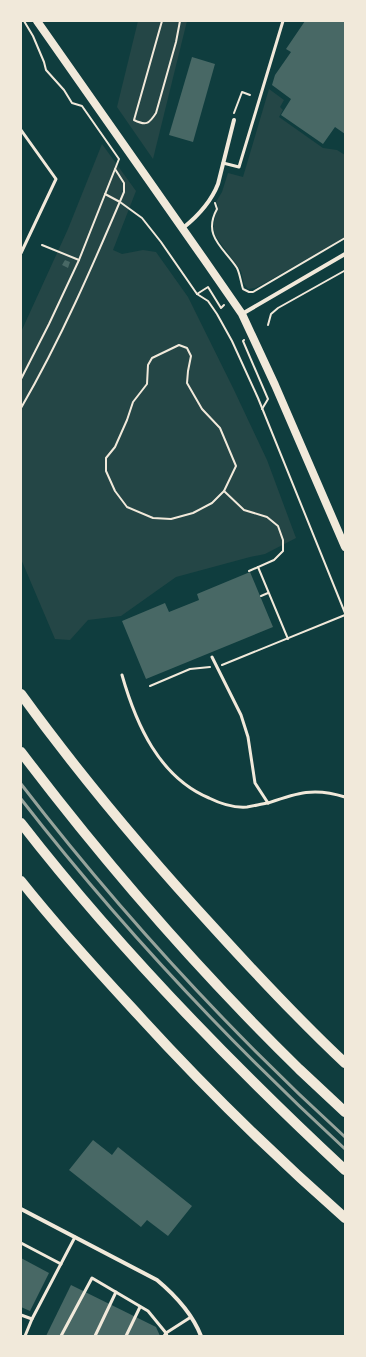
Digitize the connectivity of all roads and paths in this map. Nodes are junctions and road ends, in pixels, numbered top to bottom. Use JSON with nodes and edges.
{"nodes":[{"id":1,"x":24,"y":21,"type":"edge"},
{"id":2,"x":37,"y":21,"type":"edge"},
{"id":3,"x":162,"y":21,"type":"edge"},
{"id":4,"x":180,"y":21,"type":"edge"},
{"id":5,"x":283,"y":21,"type":"edge"},
{"id":6,"x":250,"y":95,"type":"dead end"},
{"id":7,"x":233,"y":120,"type":"joint"},
{"id":8,"x":21,"y":130,"type":"edge"},
{"id":9,"x":223,"y":163,"type":"junction"},
{"id":10,"x":114,"y":169,"type":"junction"},
{"id":11,"x":105,"y":194,"type":"junction"},
{"id":12,"x":211,"y":198,"type":"junction"},
{"id":13,"x":120,"y":202,"type":"junction"},
{"id":14,"x":182,"y":228,"type":"junction"},
{"id":15,"x":345,"y":238,"type":"edge"},
{"id":16,"x":42,"y":245,"type":"dead end"},
{"id":17,"x":21,"y":253,"type":"edge"},
{"id":18,"x":345,"y":254,"type":"edge"},
{"id":19,"x":79,"y":260,"type":"junction"},
{"id":20,"x":344,"y":270,"type":"edge"},
{"id":21,"x":196,"y":294,"type":"junction"},
{"id":22,"x":224,"y":305,"type":"dead end"},
{"id":23,"x":242,"y":314,"type":"junction"},
{"id":24,"x":268,"y":325,"type":"dead end"},
{"id":25,"x":252,"y":336,"type":"junction"},
{"id":26,"x":21,"y":379,"type":"edge"},
{"id":27,"x":21,"y":408,"type":"edge"},
{"id":28,"x":262,"y":409,"type":"junction"},
{"id":29,"x":224,"y":491,"type":"junction"},
{"id":30,"x":345,"y":547,"type":"edge"},
{"id":31,"x":258,"y":567,"type":"junction"},
{"id":32,"x":249,"y":570,"type":"dead end"},
{"id":33,"x":268,"y":592,"type":"junction"},
{"id":34,"x":260,"y":596,"type":"dead end"},
{"id":35,"x":345,"y":614,"type":"edge"},
{"id":36,"x":288,"y":639,"type":"junction"},
{"id":37,"x":212,"y":657,"type":"dead end"},
{"id":38,"x":216,"y":666,"type":"junction"},
{"id":39,"x":122,"y":675,"type":"dead end"},
{"id":40,"x":150,"y":686,"type":"dead end"},
{"id":41,"x":21,"y":694,"type":"edge"},
{"id":42,"x":21,"y":752,"type":"edge"},
{"id":43,"x":345,"y":797,"type":"edge"},
{"id":44,"x":268,"y":803,"type":"junction"},
{"id":45,"x":21,"y":823,"type":"edge"},
{"id":46,"x":21,"y":881,"type":"edge"},
{"id":47,"x":345,"y":1063,"type":"edge"},
{"id":48,"x":345,"y":1112,"type":"edge"},
{"id":49,"x":345,"y":1170,"type":"edge"},
{"id":50,"x":21,"y":1209,"type":"edge"},
{"id":51,"x":345,"y":1218,"type":"edge"},
{"id":52,"x":75,"y":1237,"type":"junction"},
{"id":53,"x":21,"y":1243,"type":"edge"},
{"id":54,"x":61,"y":1264,"type":"junction"},
{"id":55,"x":116,"y":1292,"type":"junction"},
{"id":56,"x":140,"y":1307,"type":"junction"},
{"id":57,"x":21,"y":1315,"type":"edge"},
{"id":58,"x":191,"y":1317,"type":"junction"},
{"id":59,"x":32,"y":1319,"type":"junction"},
{"id":60,"x":166,"y":1335,"type":"edge"},
{"id":61,"x":25,"y":1336,"type":"edge"},
{"id":62,"x":61,"y":1336,"type":"edge"},
{"id":63,"x":95,"y":1336,"type":"edge"},
{"id":64,"x":126,"y":1336,"type":"edge"},
{"id":65,"x":201,"y":1336,"type":"edge"}],
"edges":[{"from":1,"to":10,"type":"path"},
{"from":2,"to":14,"type":"main road"},
{"from":3,"to":4,"type":"path"},
{"from":5,"to":9,"type":"lane"},
{"from":6,"to":7,"type":"path"},
{"from":7,"to":9,"type":"street"},
{"from":8,"to":17,"type":"lane"},
{"from":9,"to":12,"type":"street"},
{"from":10,"to":11,"type":"path"},
{"from":10,"to":13,"type":"path"},
{"from":11,"to":13,"type":"path"},
{"from":11,"to":19,"type":"path"},
{"from":12,"to":14,"type":"street"},
{"from":12,"to":15,"type":"path"},
{"from":13,"to":21,"type":"path"},
{"from":13,"to":27,"type":"path"},
{"from":14,"to":23,"type":"main road"},
{"from":16,"to":19,"type":"path"},
{"from":18,"to":23,"type":"street"},
{"from":19,"to":26,"type":"path"},
{"from":20,"to":24,"type":"path"},
{"from":21,"to":22,"type":"path"},
{"from":21,"to":28,"type":"path"},
{"from":23,"to":25,"type":"main road"},
{"from":25,"to":28,"type":"path"},
{"from":25,"to":30,"type":"main road"},
{"from":28,"to":35,"type":"path"},
{"from":29,"to":29,"type":"path"},
{"from":29,"to":31,"type":"path"},
{"from":31,"to":32,"type":"path"},
{"from":31,"to":33,"type":"path"},
{"from":33,"to":34,"type":"path"},
{"from":33,"to":36,"type":"path"},
{"from":35,"to":36,"type":"path"},
{"from":36,"to":38,"type":"path"},
{"from":37,"to":38,"type":"lane"},
{"from":38,"to":40,"type":"path"},
{"from":38,"to":44,"type":"lane"},
{"from":39,"to":44,"type":"lane"},
{"from":41,"to":47,"type":"highway"},
{"from":42,"to":48,"type":"highway"},
{"from":43,"to":44,"type":"lane"},
{"from":45,"to":49,"type":"highway"},
{"from":46,"to":51,"type":"highway"},
{"from":50,"to":52,"type":"street"},
{"from":52,"to":54,"type":"lane"},
{"from":52,"to":58,"type":"street"},
{"from":53,"to":54,"type":"lane"},
{"from":54,"to":59,"type":"lane"},
{"from":55,"to":56,"type":"lane"},
{"from":55,"to":62,"type":"lane"},
{"from":55,"to":63,"type":"lane"},
{"from":56,"to":60,"type":"lane"},
{"from":56,"to":64,"type":"lane"},
{"from":57,"to":59,"type":"lane"},
{"from":58,"to":60,"type":"lane"},
{"from":58,"to":65,"type":"street"},
{"from":59,"to":61,"type":"lane"}]}
